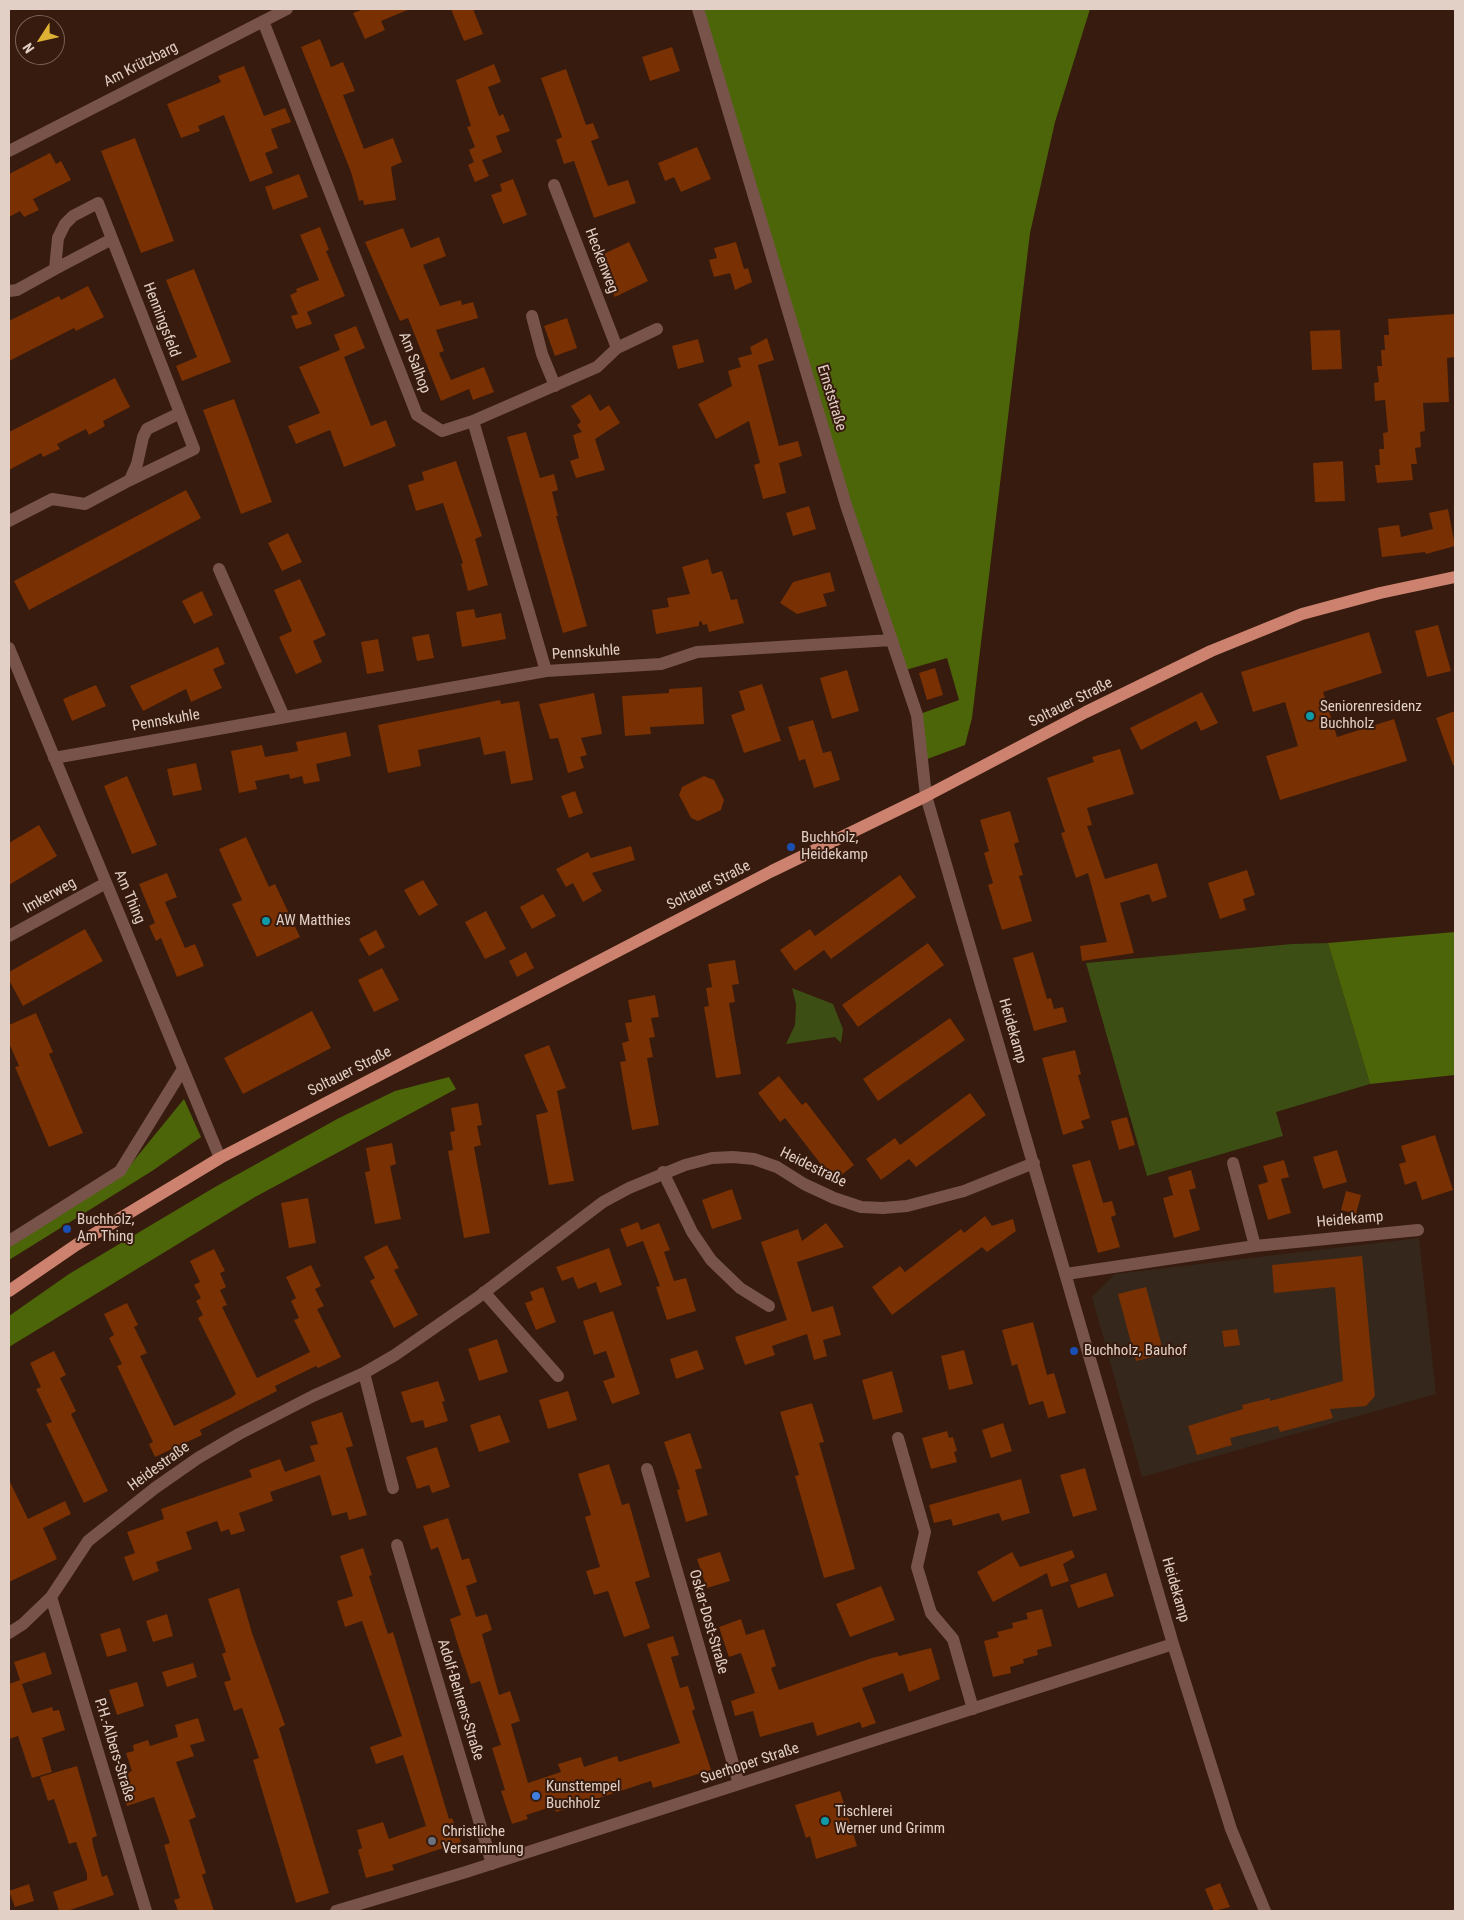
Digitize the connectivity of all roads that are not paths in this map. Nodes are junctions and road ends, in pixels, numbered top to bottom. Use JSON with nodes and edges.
{"nodes":[{"id":1,"x":287,"y":9,"type":"edge"},
{"id":2,"x":698,"y":9,"type":"edge"},
{"id":3,"x":263,"y":21,"type":"junction"},
{"id":4,"x":9,"y":150,"type":"edge"},
{"id":5,"x":554,"y":185,"type":"dead end"},
{"id":6,"x":112,"y":239,"type":"junction"},
{"id":7,"x":55,"y":269,"type":"junction"},
{"id":8,"x":9,"y":291,"type":"edge"},
{"id":9,"x":532,"y":316,"type":"dead end"},
{"id":10,"x":657,"y":329,"type":"dead end"},
{"id":11,"x":617,"y":348,"type":"junction"},
{"id":12,"x":555,"y":386,"type":"junction"},
{"id":13,"x":180,"y":413,"type":"junction"},
{"id":14,"x":473,"y":421,"type":"junction"},
{"id":15,"x":130,"y":480,"type":"junction"},
{"id":16,"x":9,"y":521,"type":"edge"},
{"id":17,"x":219,"y":569,"type":"dead end"},
{"id":18,"x":1455,"y":577,"type":"edge"},
{"id":19,"x":892,"y":640,"type":"junction"},
{"id":20,"x":9,"y":648,"type":"edge"},
{"id":21,"x":546,"y":671,"type":"junction"},
{"id":22,"x":284,"y":717,"type":"junction"},
{"id":23,"x":54,"y":758,"type":"junction"},
{"id":24,"x":926,"y":796,"type":"junction"},
{"id":25,"x":106,"y":883,"type":"junction"},
{"id":26,"x":9,"y":936,"type":"edge"},
{"id":27,"x":183,"y":1069,"type":"junction"},
{"id":28,"x":220,"y":1158,"type":"junction"},
{"id":29,"x":1034,"y":1163,"type":"junction"},
{"id":30,"x":1233,"y":1163,"type":"dead end"},
{"id":31,"x":663,"y":1172,"type":"junction"},
{"id":32,"x":1418,"y":1230,"type":"dead end"},
{"id":33,"x":9,"y":1241,"type":"edge"},
{"id":34,"x":1255,"y":1246,"type":"junction"},
{"id":35,"x":1066,"y":1274,"type":"junction"},
{"id":36,"x":9,"y":1291,"type":"edge"},
{"id":37,"x":484,"y":1292,"type":"junction"},
{"id":38,"x":769,"y":1306,"type":"dead end"},
{"id":39,"x":364,"y":1373,"type":"junction"},
{"id":40,"x":558,"y":1376,"type":"dead end"},
{"id":41,"x":898,"y":1438,"type":"dead end"},
{"id":42,"x":646,"y":1469,"type":"dead end"},
{"id":43,"x":393,"y":1488,"type":"dead end"},
{"id":44,"x":397,"y":1545,"type":"dead end"},
{"id":45,"x":52,"y":1597,"type":"junction"},
{"id":46,"x":9,"y":1633,"type":"edge"},
{"id":47,"x":1173,"y":1644,"type":"junction"},
{"id":48,"x":972,"y":1709,"type":"junction"},
{"id":49,"x":738,"y":1784,"type":"junction"},
{"id":50,"x":492,"y":1864,"type":"junction"},
{"id":51,"x":146,"y":1911,"type":"edge"},
{"id":52,"x":336,"y":1911,"type":"edge"},
{"id":53,"x":1265,"y":1911,"type":"edge"}],
"edges":[{"from":1,"to":3,"type":"street","name":"Am Krützbarg"},
{"from":2,"to":19,"type":"street","name":"Ernststraße"},
{"from":3,"to":4,"type":"street","name":"Am Krützbarg"},
{"from":3,"to":14,"type":"street","name":"Am Salhop"},
{"from":5,"to":11,"type":"street","name":"Heckenweg"},
{"from":6,"to":7,"type":"street"},
{"from":6,"to":7,"type":"street","name":"Henningsfeld"},
{"from":6,"to":13,"type":"street","name":"Henningsfeld"},
{"from":7,"to":8,"type":"street"},
{"from":9,"to":12,"type":"street"},
{"from":10,"to":11,"type":"street"},
{"from":11,"to":12,"type":"street"},
{"from":12,"to":14,"type":"street"},
{"from":13,"to":15,"type":"street"},
{"from":13,"to":15,"type":"street","name":"Henningsfeld"},
{"from":14,"to":21,"type":"street"},
{"from":15,"to":16,"type":"street","name":"Henningsfeld"},
{"from":17,"to":22,"type":"street"},
{"from":18,"to":24,"type":"main road","name":"Soltauer Straße"},
{"from":19,"to":21,"type":"street","name":"Pennskuhle"},
{"from":19,"to":24,"type":"street","name":"Ernststraße"},
{"from":20,"to":23,"type":"street","name":"Am Thing"},
{"from":21,"to":22,"type":"street","name":"Pennskuhle"},
{"from":22,"to":23,"type":"street","name":"Pennskuhle"},
{"from":23,"to":25,"type":"street","name":"Am Thing"},
{"from":24,"to":28,"type":"main road","name":"Soltauer Straße"},
{"from":24,"to":29,"type":"street","name":"Heidekamp"},
{"from":25,"to":26,"type":"street","name":"Imkerweg"},
{"from":25,"to":27,"type":"street","name":"Am Thing"},
{"from":27,"to":28,"type":"street","name":"Am Thing"},
{"from":27,"to":33,"type":"street"},
{"from":28,"to":36,"type":"main road","name":"Soltauer Straße"},
{"from":29,"to":31,"type":"street","name":"Heidestraße"},
{"from":29,"to":35,"type":"street","name":"Heidekamp"},
{"from":30,"to":34,"type":"street"},
{"from":31,"to":37,"type":"street","name":"Heidestraße"},
{"from":31,"to":38,"type":"street"},
{"from":32,"to":34,"type":"street","name":"Heidekamp"},
{"from":34,"to":35,"type":"street","name":"Heidekamp"},
{"from":35,"to":47,"type":"street","name":"Heidekamp"},
{"from":37,"to":39,"type":"street","name":"Heidestraße"},
{"from":37,"to":40,"type":"street"},
{"from":39,"to":43,"type":"street"},
{"from":39,"to":45,"type":"street","name":"Heidestraße"},
{"from":41,"to":48,"type":"street"},
{"from":42,"to":49,"type":"street","name":"Oskar-Dost-Straße"},
{"from":44,"to":50,"type":"street","name":"Adolf-Behrens-Straße"},
{"from":45,"to":46,"type":"street","name":"Heidestraße"},
{"from":45,"to":51,"type":"street","name":"P.H.-Albers-Straße"},
{"from":47,"to":48,"type":"street","name":"Suerhoper Straße"},
{"from":47,"to":53,"type":"street","name":"Heidekamp"},
{"from":48,"to":49,"type":"street","name":"Suerhoper Straße"},
{"from":49,"to":50,"type":"street","name":"Suerhoper Straße"},
{"from":50,"to":52,"type":"street","name":"Suerhoper Straße"}]}
